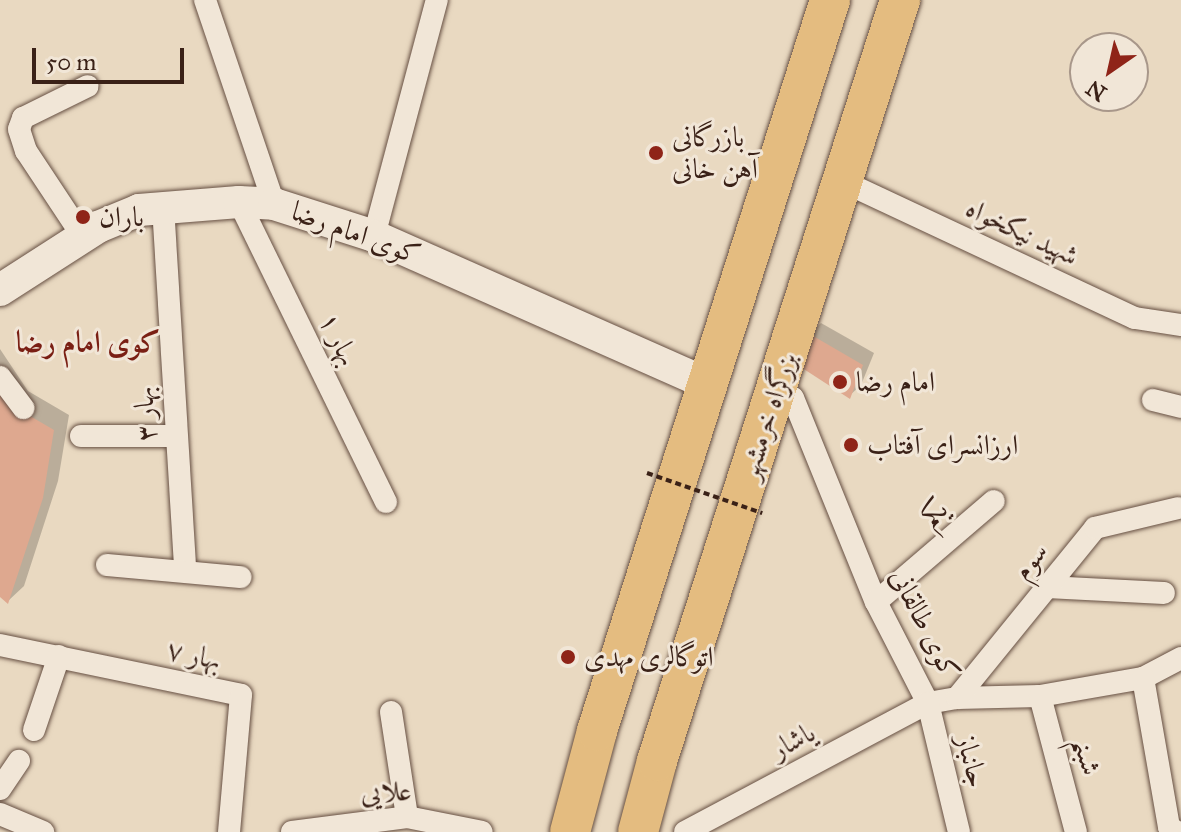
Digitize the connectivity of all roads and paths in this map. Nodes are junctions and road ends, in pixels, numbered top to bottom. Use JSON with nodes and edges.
{"nodes":[{"id":1,"x":205,"y":0,"type":"edge"},
{"id":2,"x":437,"y":0,"type":"edge"},
{"id":3,"x":830,"y":0,"type":"edge"},
{"id":4,"x":900,"y":0,"type":"edge"},
{"id":5,"x":88,"y":86,"type":"dead end"},
{"id":6,"x":842,"y":181,"type":"junction"},
{"id":7,"x":239,"y":202,"type":"junction"},
{"id":8,"x":274,"y":204,"type":"junction"},
{"id":9,"x":163,"y":206,"type":"junction"},
{"id":10,"x":374,"y":236,"type":"junction"},
{"id":11,"x":83,"y":237,"type":"junction"},
{"id":12,"x":0,"y":290,"type":"edge"},
{"id":13,"x":1181,"y":325,"type":"edge"},
{"id":14,"x":0,"y":377,"type":"edge"},
{"id":15,"x":708,"y":384,"type":"junction"},
{"id":16,"x":776,"y":389,"type":"junction"},
{"id":17,"x":1153,"y":400,"type":"dead end"},
{"id":18,"x":1181,"y":407,"type":"edge"},
{"id":19,"x":23,"y":408,"type":"dead end"},
{"id":20,"x":81,"y":436,"type":"dead end"},
{"id":21,"x":176,"y":436,"type":"junction"},
{"id":22,"x":647,"y":473,"type":"dead end"},
{"id":23,"x":994,"y":501,"type":"dead end"},
{"id":24,"x":386,"y":502,"type":"dead end"},
{"id":25,"x":1178,"y":508,"type":"dead end"},
{"id":26,"x":762,"y":513,"type":"dead end"},
{"id":27,"x":107,"y":565,"type":"dead end"},
{"id":28,"x":185,"y":570,"type":"junction"},
{"id":29,"x":240,"y":577,"type":"dead end"},
{"id":30,"x":1047,"y":587,"type":"junction"},
{"id":31,"x":1164,"y":593,"type":"dead end"},
{"id":32,"x":876,"y":602,"type":"junction"},
{"id":33,"x":0,"y":645,"type":"edge"},
{"id":34,"x":59,"y":656,"type":"junction"},
{"id":35,"x":1181,"y":658,"type":"edge"},
{"id":36,"x":1143,"y":678,"type":"junction"},
{"id":37,"x":1040,"y":696,"type":"junction"},
{"id":38,"x":957,"y":698,"type":"junction"},
{"id":39,"x":928,"y":703,"type":"junction"},
{"id":40,"x":391,"y":712,"type":"dead end"},
{"id":41,"x":34,"y":730,"type":"dead end"},
{"id":42,"x":19,"y":761,"type":"dead end"},
{"id":43,"x":0,"y":789,"type":"edge"},
{"id":44,"x":0,"y":814,"type":"edge"},
{"id":45,"x":407,"y":817,"type":"junction"},
{"id":46,"x":43,"y":832,"type":"edge"},
{"id":47,"x":229,"y":832,"type":"edge"},
{"id":48,"x":292,"y":832,"type":"edge"},
{"id":49,"x":482,"y":832,"type":"edge"},
{"id":50,"x":570,"y":832,"type":"edge"},
{"id":51,"x":638,"y":832,"type":"edge"},
{"id":52,"x":685,"y":832,"type":"edge"},
{"id":53,"x":959,"y":832,"type":"edge"},
{"id":54,"x":1076,"y":832,"type":"edge"},
{"id":55,"x":1177,"y":832,"type":"edge"}],
"edges":[{"from":1,"to":8,"type":"street"},
{"from":2,"to":10,"type":"street"},
{"from":3,"to":15,"type":"highway"},
{"from":4,"to":6,"type":"highway","name":"بزرگراه خرمشهر"},
{"from":5,"to":11,"type":"street"},
{"from":6,"to":13,"type":"street","name":"شهید نیکخواه"},
{"from":6,"to":16,"type":"highway","name":"بزرگراه خرمشهر"},
{"from":7,"to":8,"type":"main road","name":"کوی امام رضا"},
{"from":7,"to":9,"type":"main road","name":"کوی امام رضا"},
{"from":7,"to":24,"type":"street","name":"بهار ۱"},
{"from":8,"to":10,"type":"main road","name":"کوی امام رضا"},
{"from":9,"to":11,"type":"main road","name":"کوی امام رضا"},
{"from":9,"to":21,"type":"street","name":"بهار ۳"},
{"from":10,"to":15,"type":"main road","name":"کوی امام رضا"},
{"from":11,"to":12,"type":"main road","name":"کوی امام رضا"},
{"from":14,"to":19,"type":"street"},
{"from":15,"to":50,"type":"highway"},
{"from":16,"to":32,"type":"street","name":"کوی طالقانی"},
{"from":16,"to":51,"type":"highway","name":"بزرگراه خرمشهر"},
{"from":17,"to":18,"type":"street"},
{"from":20,"to":21,"type":"street"},
{"from":21,"to":28,"type":"street","name":"بهار ۳"},
{"from":22,"to":26,"type":"path","bridge":true},
{"from":23,"to":32,"type":"street","name":"یکم"},
{"from":25,"to":30,"type":"street","name":"سوم"},
{"from":27,"to":28,"type":"street"},
{"from":28,"to":29,"type":"street"},
{"from":30,"to":31,"type":"street"},
{"from":30,"to":38,"type":"street","name":"سوم"},
{"from":32,"to":39,"type":"street","name":"کوی طالقانی"},
{"from":33,"to":34,"type":"street","name":"بهار ۷"},
{"from":34,"to":41,"type":"street"},
{"from":34,"to":47,"type":"street","name":"بهار ۷"},
{"from":35,"to":36,"type":"street","name":"کوی طالقانی"},
{"from":36,"to":37,"type":"street","name":"کوی طالقانی"},
{"from":36,"to":55,"type":"street"},
{"from":37,"to":38,"type":"street","name":"کوی طالقانی"},
{"from":37,"to":54,"type":"street","name":"شبنم"},
{"from":38,"to":39,"type":"street","name":"کوی طالقانی"},
{"from":39,"to":52,"type":"street","name":"یاشار"},
{"from":39,"to":53,"type":"street","name":"جانباز"},
{"from":40,"to":45,"type":"street"},
{"from":42,"to":43,"type":"street"},
{"from":44,"to":46,"type":"street"},
{"from":45,"to":48,"type":"street","name":"علایی"},
{"from":45,"to":49,"type":"street","name":"علایی"}]}
